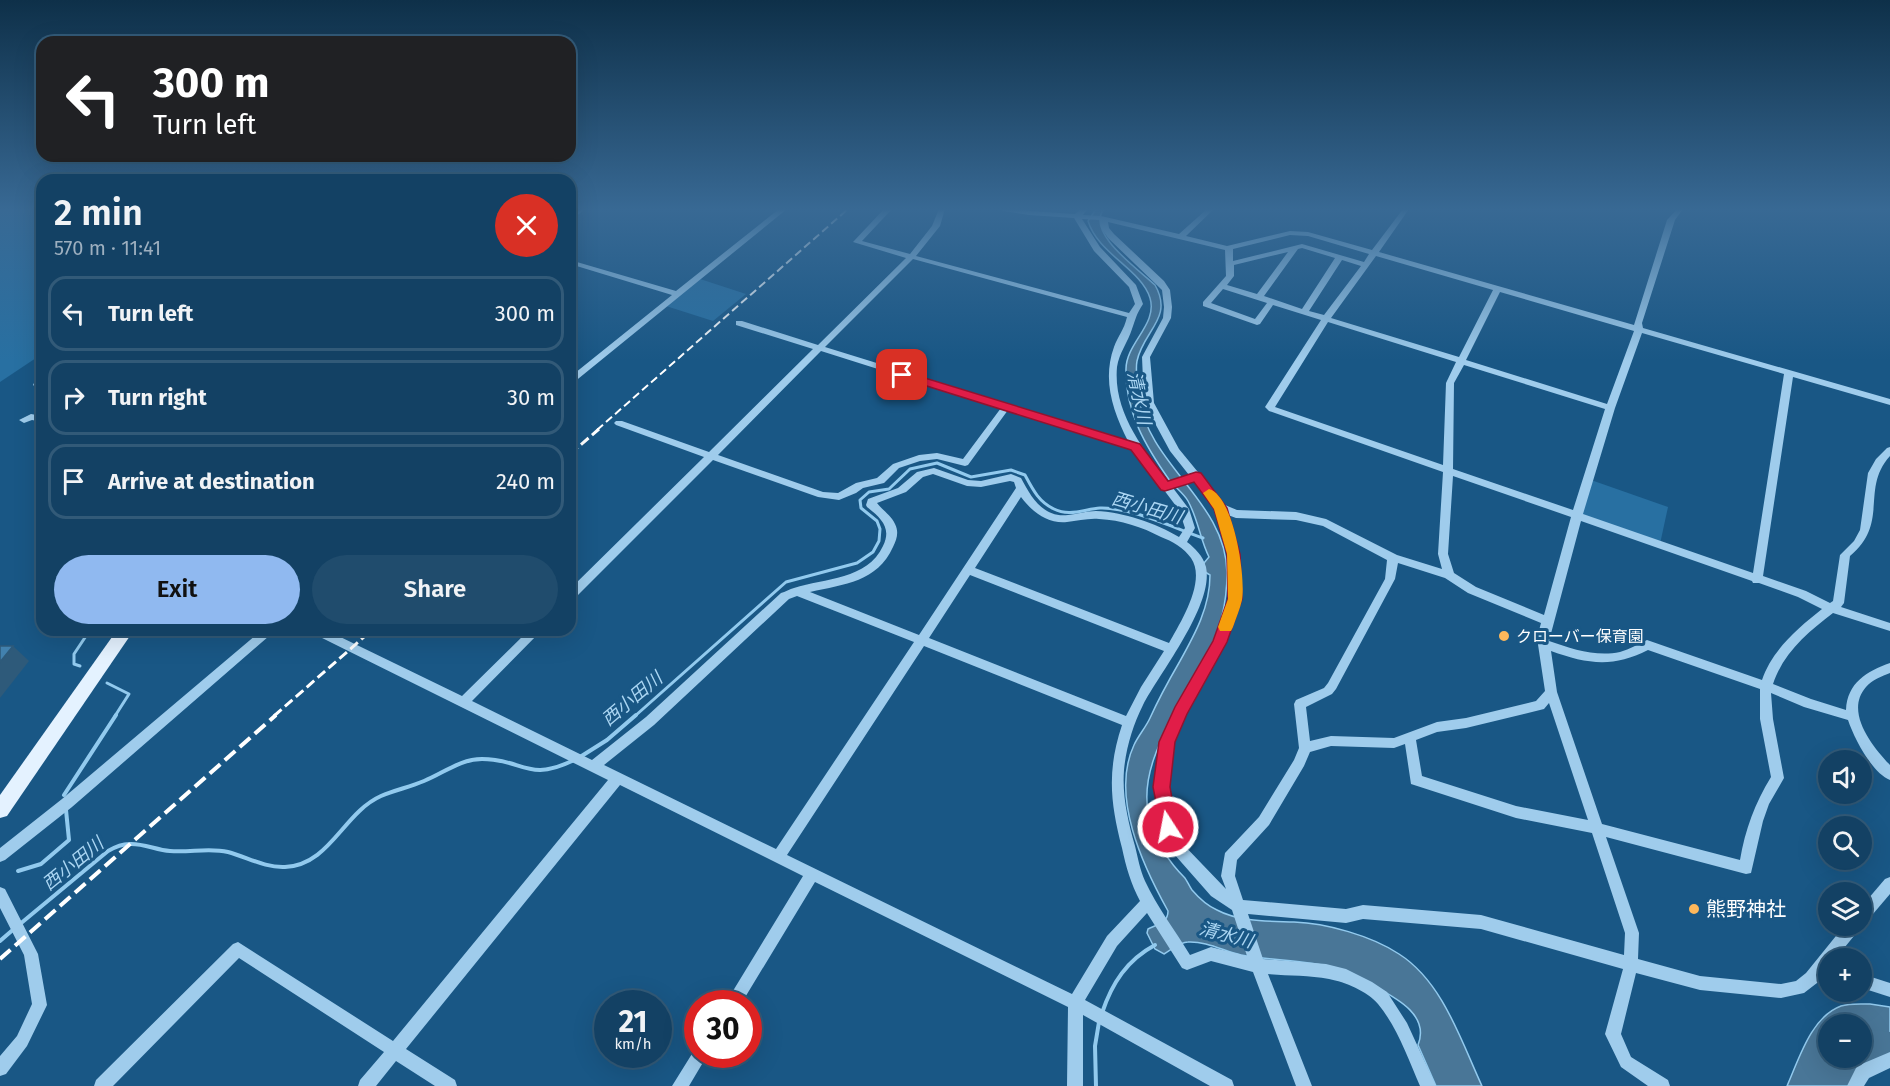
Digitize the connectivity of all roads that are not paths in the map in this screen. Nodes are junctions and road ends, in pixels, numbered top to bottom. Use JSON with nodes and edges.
{"nodes":[{"id":1,"x":720,"y":260,"type":"edge"},
{"id":2,"x":907,"y":260,"type":"edge"},
{"id":3,"x":924,"y":260,"type":"edge"},
{"id":4,"x":1108,"y":260,"type":"edge"},
{"id":5,"x":1136,"y":260,"type":"edge"},
{"id":6,"x":1230,"y":260,"type":"edge"},
{"id":7,"x":1248,"y":260,"type":"edge"},
{"id":8,"x":1286,"y":260,"type":"edge"},
{"id":9,"x":1338,"y":260,"type":"edge"},
{"id":10,"x":1349,"y":260,"type":"edge"},
{"id":11,"x":1370,"y":260,"type":"edge"},
{"id":12,"x":1393,"y":260,"type":"edge"},
{"id":13,"x":1658,"y":260,"type":"edge"},
{"id":14,"x":576,"y":264,"type":"edge"},
{"id":15,"x":1230,"y":264,"type":"junction"},
{"id":16,"x":1366,"y":265,"type":"junction"},
{"id":17,"x":1222,"y":286,"type":"junction"},
{"id":18,"x":1497,"y":290,"type":"junction"},
{"id":19,"x":678,"y":294,"type":"junction"},
{"id":20,"x":1259,"y":297,"type":"junction"},
{"id":21,"x":1272,"y":301,"type":"junction"},
{"id":22,"x":1304,"y":312,"type":"junction"},
{"id":23,"x":1131,"y":316,"type":"junction"},
{"id":24,"x":1326,"y":319,"type":"junction"},
{"id":25,"x":740,"y":323,"type":"dead end"},
{"id":26,"x":1639,"y":330,"type":"junction"},
{"id":27,"x":819,"y":349,"type":"junction"},
{"id":28,"x":1460,"y":360,"type":"junction"},
{"id":29,"x":1790,"y":373,"type":"junction"},
{"id":30,"x":576,"y":376,"type":"edge"},
{"id":31,"x":1890,"y":402,"type":"edge"},
{"id":32,"x":1006,"y":407,"type":"junction"},
{"id":33,"x":1610,"y":408,"type":"junction"},
{"id":34,"x":36,"y":418,"type":"edge"},
{"id":35,"x":24,"y":420,"type":"dead end"},
{"id":36,"x":619,"y":423,"type":"dead end"},
{"id":37,"x":1136,"y":447,"type":"junction"},
{"id":38,"x":1890,"y":450,"type":"edge"},
{"id":39,"x":711,"y":455,"type":"junction"},
{"id":40,"x":1448,"y":471,"type":"junction"},
{"id":41,"x":1196,"y":476,"type":"junction"},
{"id":42,"x":1165,"y":487,"type":"junction"},
{"id":43,"x":1021,"y":489,"type":"junction"},
{"id":44,"x":1221,"y":508,"type":"junction"},
{"id":45,"x":1577,"y":515,"type":"junction"},
{"id":46,"x":1182,"y":541,"type":"junction"},
{"id":47,"x":1393,"y":558,"type":"junction"},
{"id":48,"x":967,"y":569,"type":"junction"},
{"id":49,"x":1449,"y":575,"type":"junction"},
{"id":50,"x":1756,"y":580,"type":"junction"},
{"id":51,"x":576,"y":590,"type":"edge"},
{"id":52,"x":796,"y":591,"type":"junction"},
{"id":53,"x":1831,"y":608,"type":"junction"},
{"id":54,"x":1547,"y":621,"type":"junction"},
{"id":55,"x":1890,"y":627,"type":"edge"},
{"id":56,"x":122,"y":636,"type":"edge"},
{"id":57,"x":263,"y":636,"type":"edge"},
{"id":58,"x":328,"y":636,"type":"edge"},
{"id":59,"x":530,"y":636,"type":"edge"},
{"id":60,"x":919,"y":640,"type":"junction"},
{"id":61,"x":1544,"y":644,"type":"junction"},
{"id":62,"x":1171,"y":649,"type":"junction"},
{"id":63,"x":1890,"y":668,"type":"edge"},
{"id":64,"x":1766,"y":686,"type":"junction"},
{"id":65,"x":1551,"y":692,"type":"junction"},
{"id":66,"x":463,"y":702,"type":"junction"},
{"id":67,"x":1854,"y":717,"type":"junction"},
{"id":68,"x":1129,"y":722,"type":"junction"},
{"id":69,"x":1410,"y":739,"type":"junction"},
{"id":70,"x":1305,"y":748,"type":"junction"},
{"id":71,"x":589,"y":766,"type":"junction"},
{"id":72,"x":1890,"y":774,"type":"edge"},
{"id":73,"x":618,"y":779,"type":"junction"},
{"id":74,"x":0,"y":810,"type":"edge"},
{"id":75,"x":1596,"y":828,"type":"junction"},
{"id":76,"x":0,"y":856,"type":"edge"},
{"id":77,"x":778,"y":857,"type":"junction"},
{"id":78,"x":812,"y":874,"type":"junction"},
{"id":79,"x":1890,"y":884,"type":"edge"},
{"id":80,"x":0,"y":894,"type":"edge"},
{"id":81,"x":1148,"y":902,"type":"junction"},
{"id":82,"x":1872,"y":905,"type":"edge"},
{"id":83,"x":1238,"y":906,"type":"junction"},
{"id":84,"x":1845,"y":936,"type":"edge"},
{"id":85,"x":1631,"y":965,"type":"junction"},
{"id":86,"x":1258,"y":966,"type":"junction"},
{"id":87,"x":1813,"y":975,"type":"junction"},
{"id":88,"x":1818,"y":975,"type":"edge"},
{"id":89,"x":1872,"y":984,"type":"edge"},
{"id":90,"x":741,"y":990,"type":"edge"},
{"id":91,"x":1890,"y":990,"type":"edge"},
{"id":92,"x":1080,"y":1007,"type":"junction"},
{"id":93,"x":395,"y":1051,"type":"junction"},
{"id":94,"x":1890,"y":1060,"type":"edge"},
{"id":95,"x":0,"y":1068,"type":"edge"},
{"id":96,"x":691,"y":1068,"type":"edge"},
{"id":97,"x":102,"y":1086,"type":"edge"},
{"id":98,"x":366,"y":1086,"type":"edge"},
{"id":99,"x":449,"y":1086,"type":"edge"},
{"id":100,"x":680,"y":1086,"type":"edge"},
{"id":101,"x":1075,"y":1086,"type":"edge"},
{"id":102,"x":1226,"y":1086,"type":"edge"},
{"id":103,"x":1304,"y":1086,"type":"edge"},
{"id":104,"x":1428,"y":1086,"type":"edge"},
{"id":105,"x":1662,"y":1086,"type":"edge"},
{"id":106,"x":1855,"y":1086,"type":"edge"}],
"edges":[{"from":1,"to":19,"type":"street"},
{"from":2,"to":27,"type":"street"},
{"from":3,"to":23,"type":"street"},
{"from":4,"to":23,"type":"street"},
{"from":5,"to":41,"type":"street"},
{"from":6,"to":15,"type":"street"},
{"from":7,"to":15,"type":"street"},
{"from":8,"to":20,"type":"street"},
{"from":9,"to":22,"type":"street"},
{"from":10,"to":16,"type":"street"},
{"from":11,"to":16,"type":"street"},
{"from":12,"to":18,"type":"street"},
{"from":13,"to":26,"type":"street"},
{"from":14,"to":19,"type":"street"},
{"from":15,"to":17,"type":"street"},
{"from":16,"to":24,"type":"street"},
{"from":17,"to":20,"type":"street"},
{"from":17,"to":21,"type":"street"},
{"from":18,"to":26,"type":"street"},
{"from":18,"to":28,"type":"street"},
{"from":19,"to":30,"type":"street"},
{"from":20,"to":21,"type":"street"},
{"from":21,"to":22,"type":"street"},
{"from":22,"to":24,"type":"street"},
{"from":23,"to":37,"type":"street"},
{"from":24,"to":28,"type":"street"},
{"from":24,"to":40,"type":"street"},
{"from":25,"to":27,"type":"street"},
{"from":26,"to":29,"type":"street"},
{"from":26,"to":33,"type":"street"},
{"from":27,"to":32,"type":"street"},
{"from":27,"to":39,"type":"street"},
{"from":28,"to":33,"type":"street"},
{"from":28,"to":40,"type":"street"},
{"from":29,"to":31,"type":"street"},
{"from":29,"to":50,"type":"street"},
{"from":32,"to":37,"type":"street"},
{"from":32,"to":39,"type":"street"},
{"from":33,"to":45,"type":"street"},
{"from":34,"to":35,"type":"street"},
{"from":36,"to":39,"type":"street"},
{"from":37,"to":42,"type":"street"},
{"from":38,"to":53,"type":"street"},
{"from":39,"to":51,"type":"street"},
{"from":40,"to":45,"type":"street"},
{"from":40,"to":49,"type":"street"},
{"from":41,"to":42,"type":"street"},
{"from":41,"to":44,"type":"street"},
{"from":42,"to":46,"type":"street"},
{"from":43,"to":46,"type":"street"},
{"from":43,"to":48,"type":"street"},
{"from":43,"to":52,"type":"street"},
{"from":44,"to":47,"type":"street"},
{"from":44,"to":83,"type":"street"},
{"from":45,"to":50,"type":"street"},
{"from":45,"to":54,"type":"street"},
{"from":46,"to":62,"type":"street"},
{"from":47,"to":49,"type":"street"},
{"from":47,"to":70,"type":"street"},
{"from":48,"to":60,"type":"street"},
{"from":48,"to":62,"type":"street"},
{"from":49,"to":54,"type":"street"},
{"from":50,"to":53,"type":"street"},
{"from":52,"to":60,"type":"street"},
{"from":52,"to":71,"type":"street"},
{"from":53,"to":55,"type":"street"},
{"from":53,"to":64,"type":"street"},
{"from":54,"to":61,"type":"street"},
{"from":56,"to":74,"type":"main road"},
{"from":57,"to":76,"type":"street"},
{"from":58,"to":66,"type":"street"},
{"from":59,"to":66,"type":"street"},
{"from":60,"to":68,"type":"street"},
{"from":60,"to":77,"type":"street"},
{"from":61,"to":64,"type":"street"},
{"from":61,"to":65,"type":"street"},
{"from":62,"to":68,"type":"street"},
{"from":63,"to":67,"type":"street"},
{"from":64,"to":67,"type":"street"},
{"from":64,"to":75,"type":"street"},
{"from":65,"to":69,"type":"street"},
{"from":65,"to":75,"type":"street"},
{"from":66,"to":71,"type":"street"},
{"from":67,"to":72,"type":"street"},
{"from":68,"to":81,"type":"street"},
{"from":69,"to":70,"type":"street"},
{"from":69,"to":75,"type":"street"},
{"from":70,"to":83,"type":"street"},
{"from":71,"to":73,"type":"street"},
{"from":73,"to":77,"type":"street"},
{"from":73,"to":93,"type":"street"},
{"from":75,"to":85,"type":"street"},
{"from":77,"to":78,"type":"street"},
{"from":78,"to":90,"type":"street"},
{"from":78,"to":92,"type":"street"},
{"from":79,"to":82,"type":"street"},
{"from":80,"to":95,"type":"street"},
{"from":81,"to":86,"type":"street"},
{"from":81,"to":92,"type":"street"},
{"from":83,"to":85,"type":"street"},
{"from":83,"to":86,"type":"street"},
{"from":84,"to":87,"type":"street"},
{"from":85,"to":87,"type":"street"},
{"from":85,"to":105,"type":"street"},
{"from":86,"to":103,"type":"street"},
{"from":86,"to":104,"type":"street"},
{"from":87,"to":88,"type":"street"},
{"from":89,"to":91,"type":"street"},
{"from":92,"to":101,"type":"street"},
{"from":92,"to":102,"type":"street"},
{"from":93,"to":97,"type":"street"},
{"from":93,"to":98,"type":"street"},
{"from":93,"to":99,"type":"street"},
{"from":94,"to":106,"type":"street"},
{"from":96,"to":100,"type":"street"}]}
